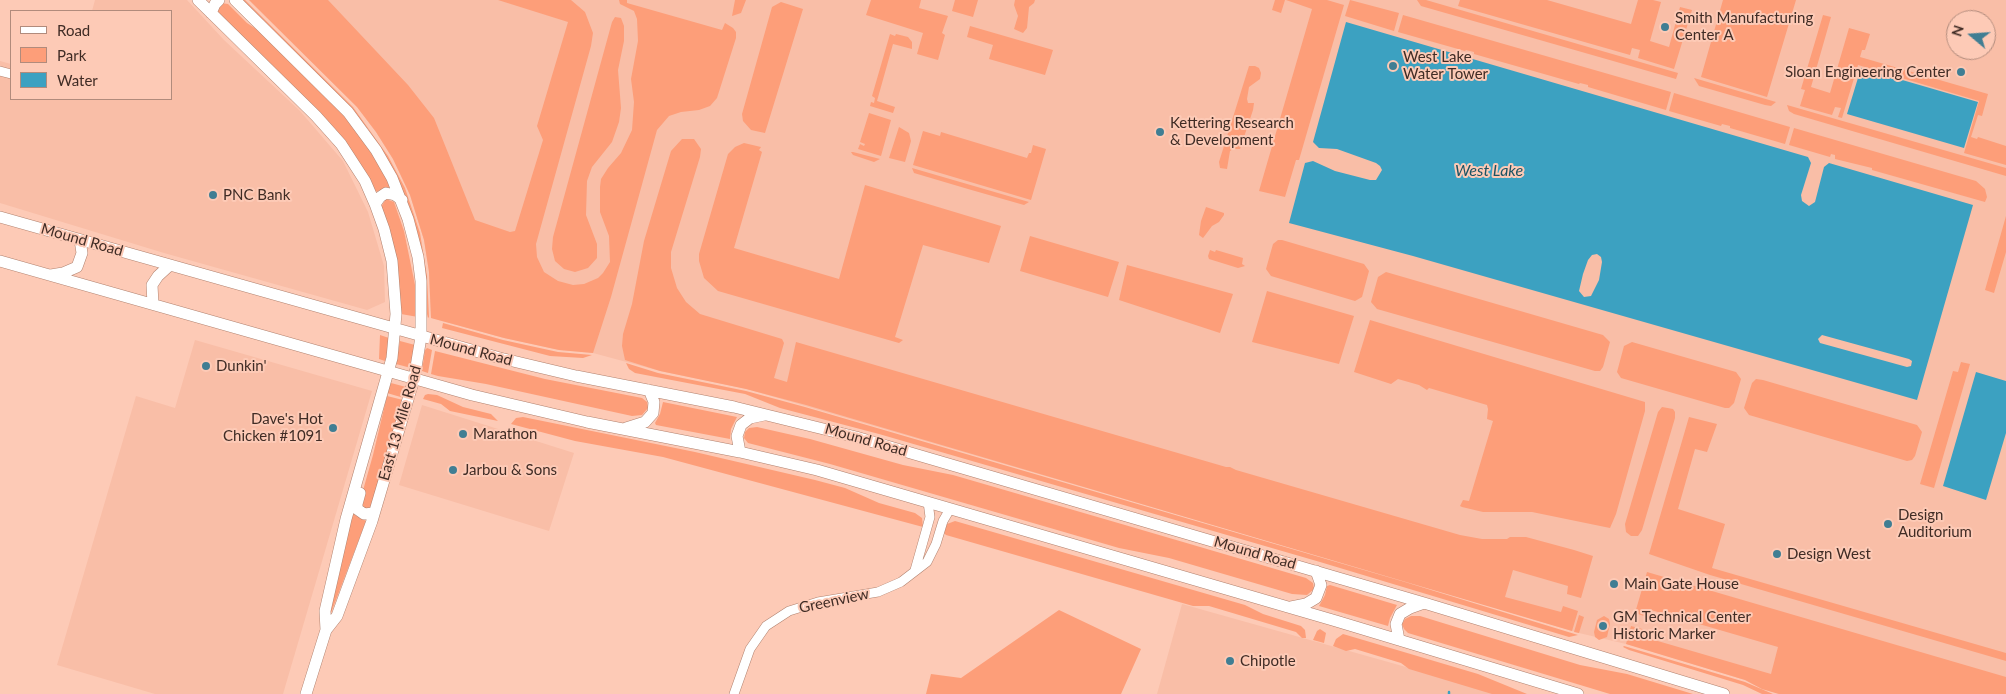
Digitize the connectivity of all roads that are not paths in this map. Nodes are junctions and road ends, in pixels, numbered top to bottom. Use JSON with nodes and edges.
{"nodes":[{"id":1,"x":198,"y":0,"type":"edge"},
{"id":2,"x":219,"y":0,"type":"edge"},
{"id":3,"x":235,"y":0,"type":"edge"},
{"id":4,"x":211,"y":13,"type":"junction"},
{"id":5,"x":402,"y":200,"type":"junction"},
{"id":6,"x":376,"y":204,"type":"junction"},
{"id":7,"x":0,"y":217,"type":"edge"},
{"id":8,"x":80,"y":240,"type":"junction"},
{"id":9,"x":0,"y":261,"type":"edge"},
{"id":10,"x":170,"y":265,"type":"junction"},
{"id":11,"x":50,"y":275,"type":"junction"},
{"id":12,"x":153,"y":304,"type":"junction"},
{"id":13,"x":395,"y":329,"type":"junction"},
{"id":14,"x":421,"y":337,"type":"junction"},
{"id":15,"x":389,"y":372,"type":"junction"},
{"id":16,"x":414,"y":379,"type":"junction"},
{"id":17,"x":649,"y":390,"type":"junction"},
{"id":18,"x":768,"y":414,"type":"junction"},
{"id":19,"x":624,"y":429,"type":"junction"},
{"id":20,"x":740,"y":452,"type":"junction"},
{"id":21,"x":364,"y":457,"type":"junction"},
{"id":22,"x":928,"y":502,"type":"junction"},
{"id":23,"x":950,"y":509,"type":"junction"},
{"id":24,"x":374,"y":513,"type":"junction"},
{"id":25,"x":915,"y":570,"type":"junction"},
{"id":26,"x":1316,"y":571,"type":"junction"},
{"id":27,"x":1424,"y":603,"type":"junction"},
{"id":28,"x":1289,"y":608,"type":"junction"},
{"id":29,"x":326,"y":630,"type":"junction"},
{"id":30,"x":1399,"y":640,"type":"junction"},
{"id":31,"x":1559,"y":691,"type":"edge"},
{"id":32,"x":306,"y":694,"type":"edge"},
{"id":33,"x":734,"y":694,"type":"edge"},
{"id":34,"x":1578,"y":694,"type":"edge"},
{"id":35,"x":1724,"y":694,"type":"edge"}],
"edges":[{"from":1,"to":4,"type":"main road","name":"East 13 Mile Road"},
{"from":2,"to":4,"type":"main road"},
{"from":3,"to":5,"type":"main road","name":"East 13 Mile Road"},
{"from":4,"to":6,"type":"main road","name":"East 13 Mile Road"},
{"from":5,"to":6,"type":"main road"},
{"from":5,"to":14,"type":"main road","name":"East 13 Mile Road"},
{"from":6,"to":13,"type":"main road","name":"East 13 Mile Road"},
{"from":7,"to":8,"type":"main road","name":"Mound Road"},
{"from":8,"to":10,"type":"main road","name":"Mound Road"},
{"from":8,"to":11,"type":"main road"},
{"from":9,"to":11,"type":"main road"},
{"from":10,"to":12,"type":"main road"},
{"from":10,"to":13,"type":"main road","name":"Mound Road"},
{"from":11,"to":12,"type":"main road"},
{"from":12,"to":15,"type":"main road"},
{"from":13,"to":14,"type":"main road","name":"Mound Road"},
{"from":13,"to":15,"type":"main road","name":"East 13 Mile Road"},
{"from":14,"to":16,"type":"main road","name":"East 13 Mile Road"},
{"from":14,"to":17,"type":"main road","name":"Mound Road"},
{"from":15,"to":16,"type":"main road"},
{"from":15,"to":21,"type":"main road","name":"East 13 Mile Road"},
{"from":16,"to":19,"type":"main road"},
{"from":16,"to":24,"type":"main road","name":"East 13 Mile Road"},
{"from":17,"to":18,"type":"main road","name":"Mound Road"},
{"from":17,"to":19,"type":"main road"},
{"from":18,"to":20,"type":"main road"},
{"from":18,"to":26,"type":"main road","name":"Mound Road"},
{"from":19,"to":20,"type":"main road"},
{"from":20,"to":22,"type":"main road"},
{"from":21,"to":24,"type":"main road"},
{"from":21,"to":29,"type":"main road","name":"East 13 Mile Road"},
{"from":22,"to":23,"type":"main road"},
{"from":22,"to":25,"type":"street"},
{"from":23,"to":25,"type":"street","name":"Greenview"},
{"from":23,"to":28,"type":"main road"},
{"from":24,"to":29,"type":"main road","name":"East 13 Mile Road"},
{"from":25,"to":33,"type":"street","name":"Greenview"},
{"from":26,"to":27,"type":"main road","name":"Mound Road"},
{"from":26,"to":28,"type":"main road"},
{"from":27,"to":30,"type":"main road"},
{"from":27,"to":35,"type":"main road","name":"Mound Road"},
{"from":28,"to":30,"type":"main road"},
{"from":29,"to":32,"type":"main road","name":"East 13 Mile Road"},
{"from":30,"to":31,"type":"main road"},
{"from":31,"to":34,"type":"main road"}]}
